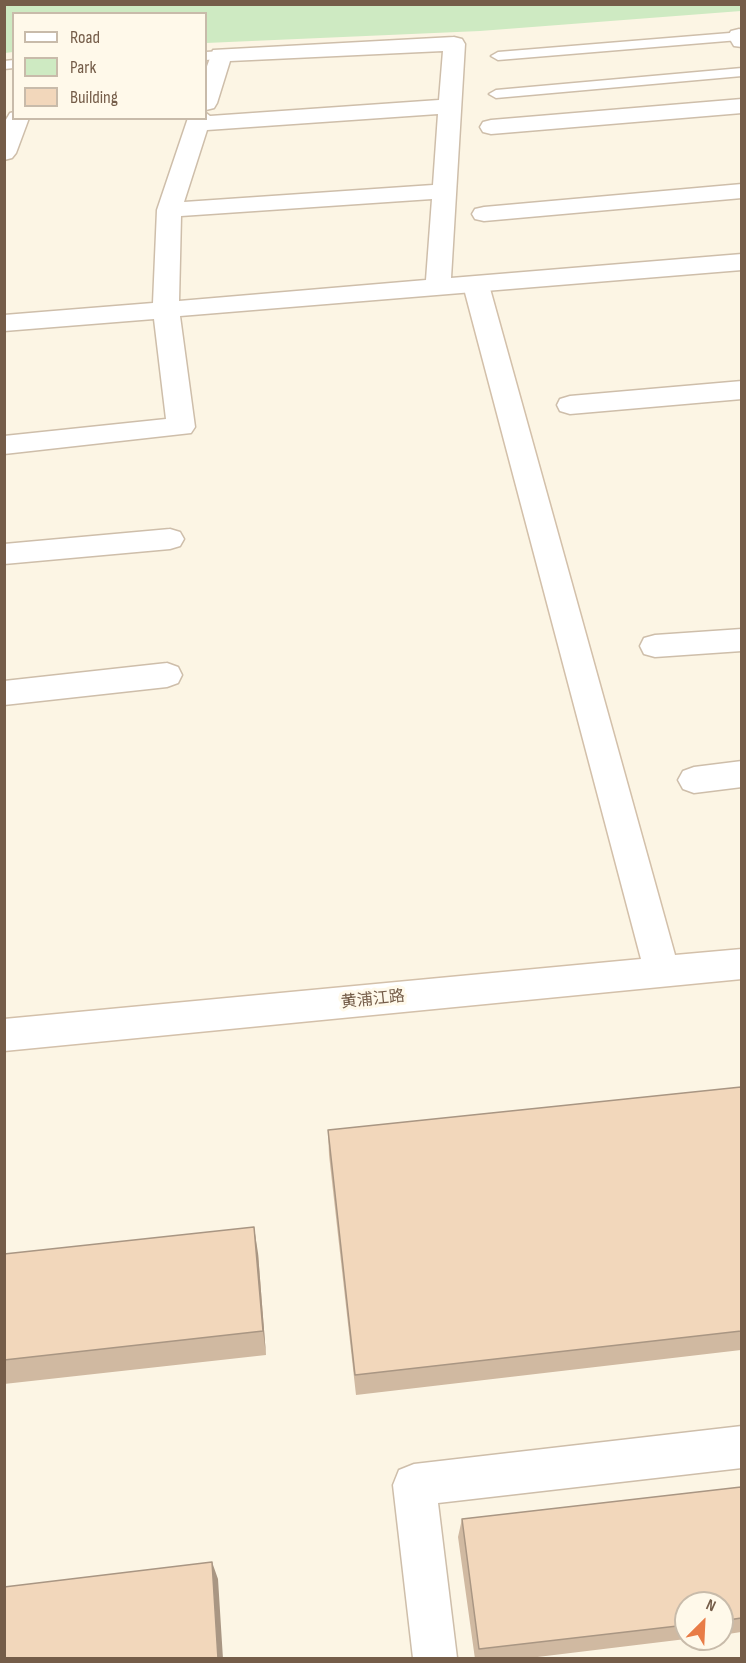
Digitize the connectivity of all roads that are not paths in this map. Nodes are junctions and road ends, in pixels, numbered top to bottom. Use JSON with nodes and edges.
{"nodes":[{"id":1,"x":740,"y":39,"type":"edge"},
{"id":2,"x":213,"y":55,"type":"edge"},
{"id":3,"x":498,"y":56,"type":"dead end"},
{"id":4,"x":741,"y":72,"type":"edge"},
{"id":5,"x":207,"y":85,"type":"edge"},
{"id":6,"x":496,"y":94,"type":"dead end"},
{"id":7,"x":450,"y":106,"type":"junction"},
{"id":8,"x":741,"y":106,"type":"edge"},
{"id":9,"x":207,"y":115,"type":"edge"},
{"id":10,"x":17,"y":120,"type":"edge"},
{"id":11,"x":199,"y":120,"type":"edge"},
{"id":12,"x":491,"y":127,"type":"dead end"},
{"id":13,"x":4,"y":153,"type":"edge"},
{"id":14,"x":444,"y":191,"type":"junction"},
{"id":15,"x":741,"y":191,"type":"edge"},
{"id":16,"x":169,"y":210,"type":"junction"},
{"id":17,"x":484,"y":214,"type":"dead end"},
{"id":18,"x":741,"y":262,"type":"edge"},
{"id":19,"x":476,"y":285,"type":"junction"},
{"id":20,"x":438,"y":288,"type":"junction"},
{"id":21,"x":166,"y":310,"type":"junction"},
{"id":22,"x":4,"y":323,"type":"edge"},
{"id":23,"x":741,"y":390,"type":"edge"},
{"id":24,"x":570,"y":405,"type":"dead end"},
{"id":25,"x":4,"y":445,"type":"edge"},
{"id":26,"x":170,"y":539,"type":"dead end"},
{"id":27,"x":4,"y":554,"type":"edge"},
{"id":28,"x":741,"y":640,"type":"edge"},
{"id":29,"x":655,"y":646,"type":"dead end"},
{"id":30,"x":167,"y":675,"type":"dead end"},
{"id":31,"x":4,"y":693,"type":"edge"},
{"id":32,"x":741,"y":774,"type":"edge"},
{"id":33,"x":694,"y":780,"type":"dead end"},
{"id":34,"x":741,"y":964,"type":"edge"},
{"id":35,"x":662,"y":972,"type":"junction"},
{"id":36,"x":4,"y":1035,"type":"edge"},
{"id":37,"x":741,"y":1447,"type":"edge"},
{"id":38,"x":435,"y":1659,"type":"edge"}],
"edges":[{"from":1,"to":3,"type":"lane"},
{"from":2,"to":5,"type":"street"},
{"from":2,"to":7,"type":"street"},
{"from":4,"to":6,"type":"lane"},
{"from":7,"to":9,"type":"street"},
{"from":7,"to":14,"type":"street"},
{"from":8,"to":12,"type":"street"},
{"from":10,"to":13,"type":"street"},
{"from":11,"to":16,"type":"street"},
{"from":14,"to":16,"type":"street"},
{"from":14,"to":20,"type":"street"},
{"from":15,"to":17,"type":"street"},
{"from":16,"to":21,"type":"street"},
{"from":18,"to":19,"type":"street"},
{"from":19,"to":20,"type":"street"},
{"from":19,"to":35,"type":"street"},
{"from":20,"to":21,"type":"street"},
{"from":21,"to":22,"type":"street"},
{"from":21,"to":25,"type":"street"},
{"from":23,"to":24,"type":"street"},
{"from":26,"to":27,"type":"street"},
{"from":28,"to":29,"type":"street"},
{"from":30,"to":31,"type":"street"},
{"from":32,"to":33,"type":"street"},
{"from":34,"to":35,"type":"street","name":"黄浦江路"},
{"from":35,"to":36,"type":"street","name":"黄浦江路"},
{"from":37,"to":38,"type":"street"}]}
